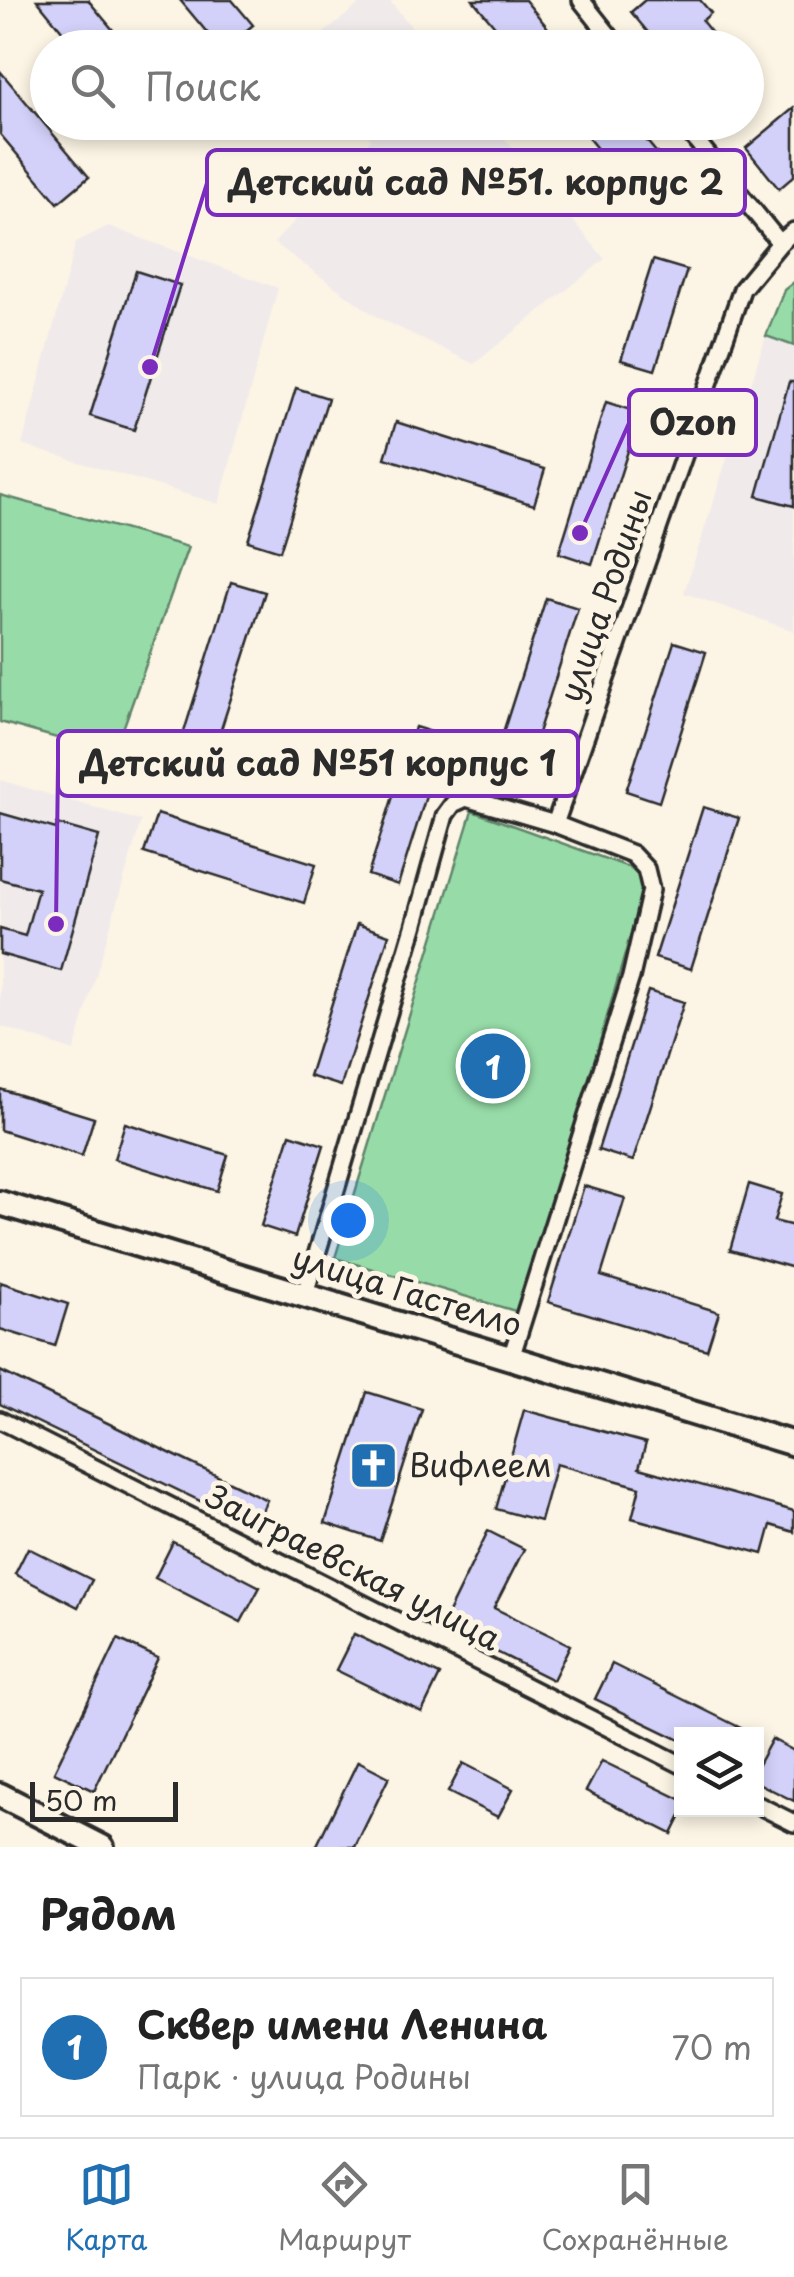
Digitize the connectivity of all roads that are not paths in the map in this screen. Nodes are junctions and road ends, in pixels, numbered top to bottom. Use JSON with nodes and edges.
{"nodes":[{"id":1,"x":580,"y":0,"type":"edge"},
{"id":2,"x":605,"y":30,"type":"edge"},
{"id":3,"x":696,"y":140,"type":"edge"},
{"id":4,"x":794,"y":231,"type":"edge"},
{"id":5,"x":780,"y":243,"type":"junction"},
{"id":6,"x":555,"y":824,"type":"junction"},
{"id":7,"x":0,"y":1203,"type":"edge"},
{"id":8,"x":306,"y":1294,"type":"junction"},
{"id":9,"x":511,"y":1358,"type":"junction"},
{"id":10,"x":0,"y":1420,"type":"edge"},
{"id":11,"x":794,"y":1444,"type":"edge"},
{"id":12,"x":674,"y":1762,"type":"edge"},
{"id":13,"x":0,"y":1796,"type":"edge"},
{"id":14,"x":764,"y":1808,"type":"edge"},
{"id":15,"x":794,"y":1822,"type":"edge"},
{"id":16,"x":102,"y":1847,"type":"edge"}],
"edges":[{"from":1,"to":2,"type":"street"},
{"from":3,"to":5,"type":"street"},
{"from":4,"to":5,"type":"street","name":"улица Родины"},
{"from":5,"to":6,"type":"street","name":"улица Родины"},
{"from":6,"to":8,"type":"street"},
{"from":6,"to":9,"type":"street"},
{"from":7,"to":8,"type":"street","name":"улица Гастелло"},
{"from":8,"to":9,"type":"street","name":"улица Гастелло"},
{"from":9,"to":11,"type":"street","name":"улица Гастелло"},
{"from":10,"to":12,"type":"street","name":"Заиграевская улица"},
{"from":13,"to":16,"type":"street"},
{"from":14,"to":15,"type":"street"}]}
